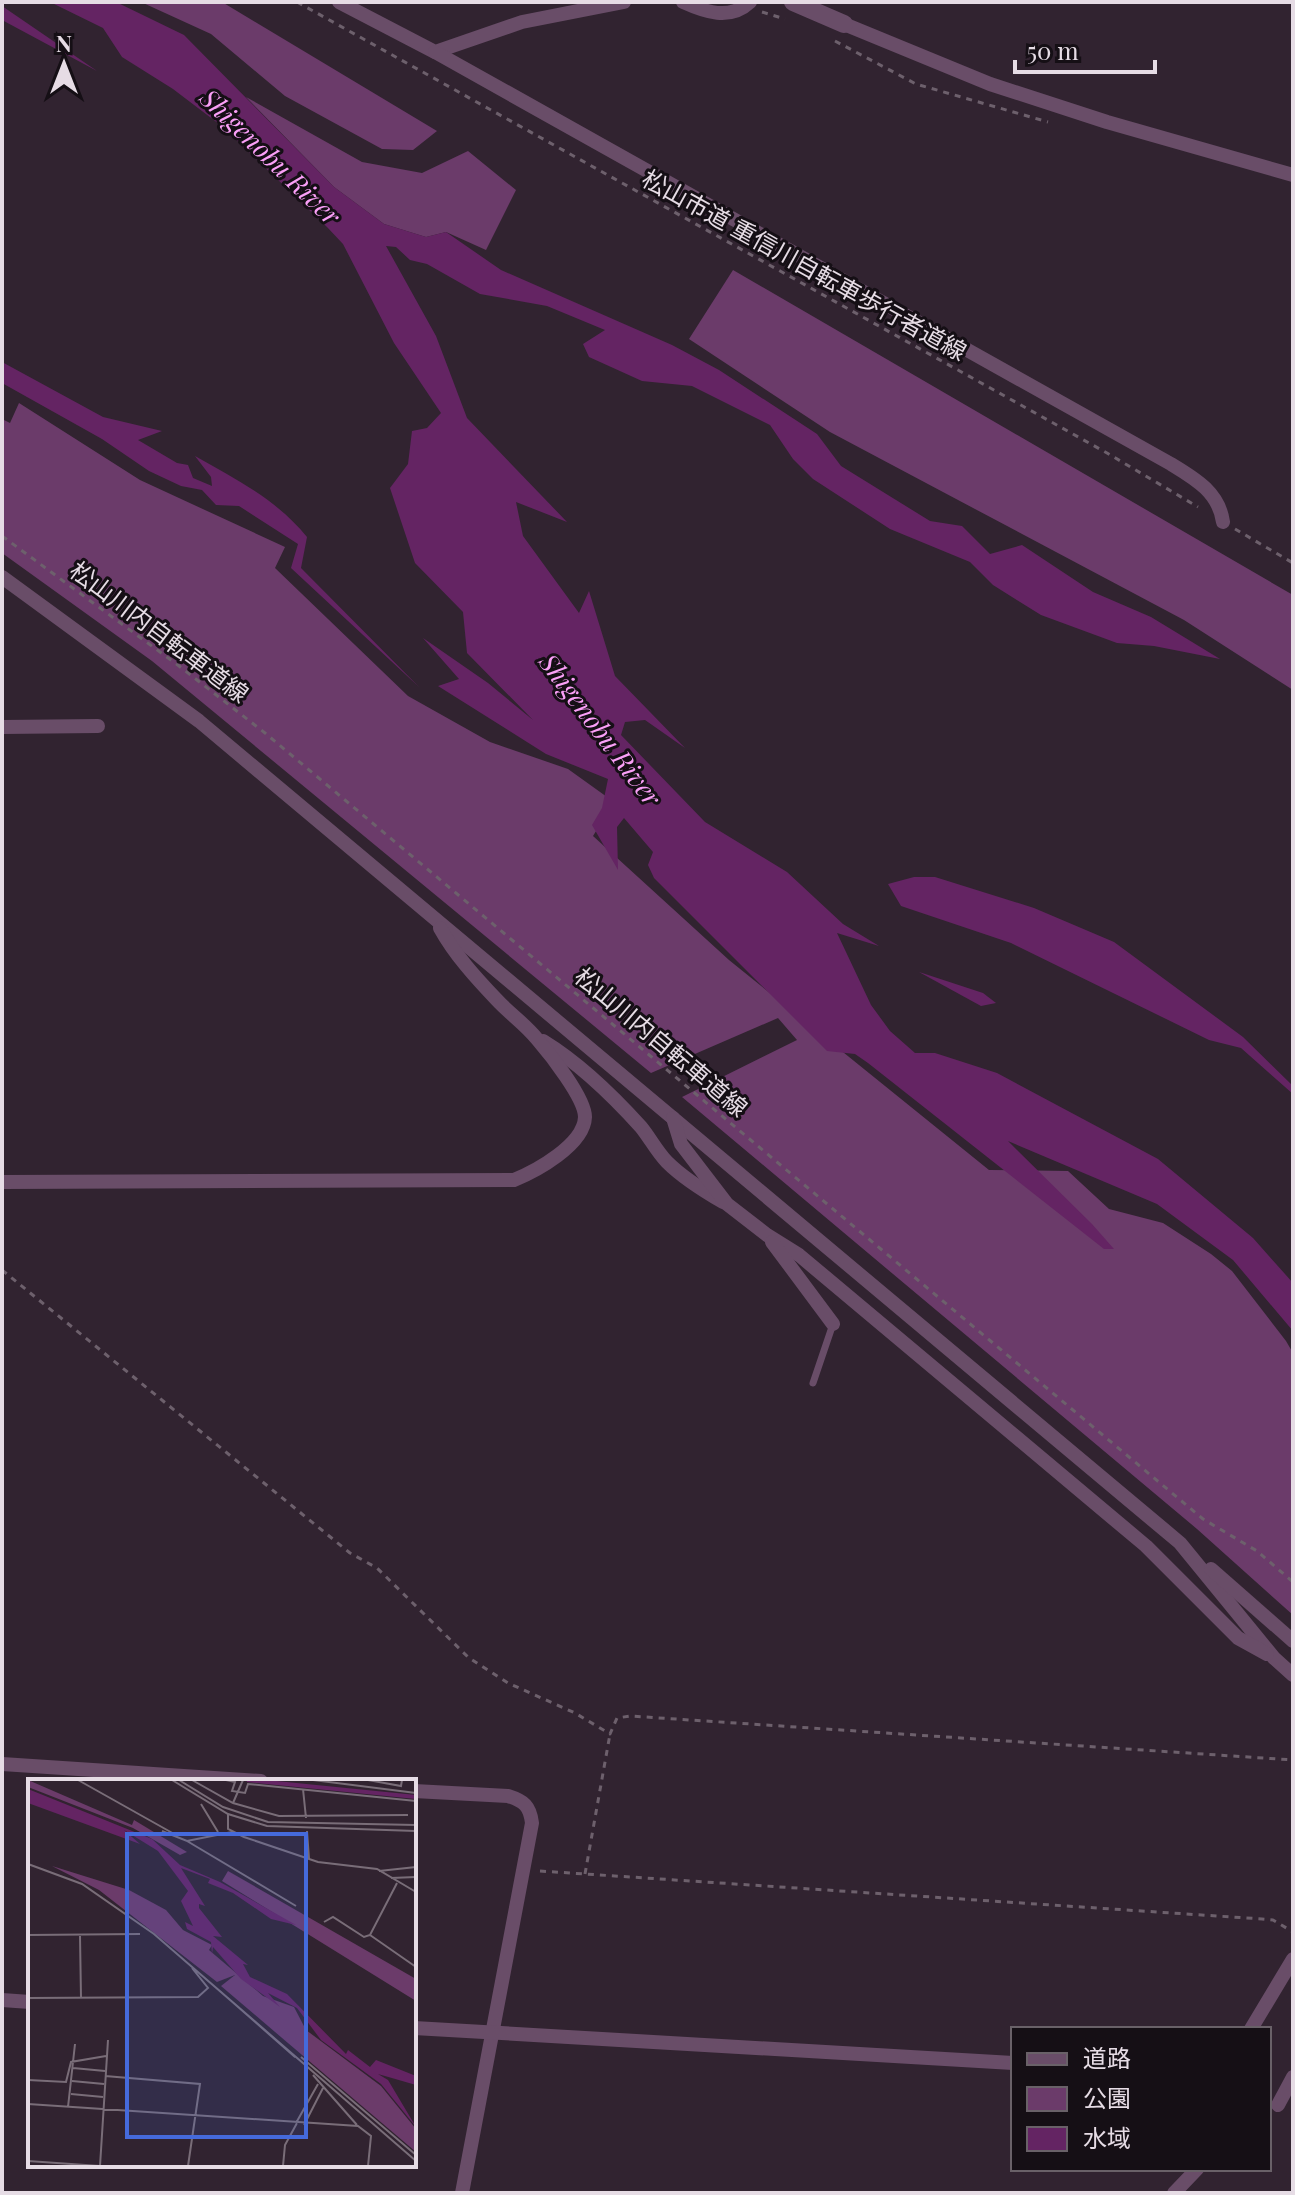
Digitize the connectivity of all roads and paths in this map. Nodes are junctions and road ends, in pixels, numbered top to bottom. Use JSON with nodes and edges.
{"nodes":[{"id":1,"x":297,"y":2,"type":"edge"},
{"id":2,"x":624,"y":2,"type":"edge"},
{"id":3,"x":683,"y":2,"type":"edge"},
{"id":4,"x":750,"y":2,"type":"edge"},
{"id":5,"x":793,"y":2,"type":"edge"},
{"id":6,"x":345,"y":4,"type":"edge"},
{"id":7,"x":844,"y":24,"type":"joint"},
{"id":8,"x":435,"y":52,"type":"junction"},
{"id":9,"x":1293,"y":175,"type":"edge"},
{"id":10,"x":1223,"y":522,"type":"junction"},
{"id":11,"x":2,"y":536,"type":"edge"},
{"id":12,"x":1293,"y":563,"type":"edge"},
{"id":13,"x":2,"y":577,"type":"edge"},
{"id":14,"x":98,"y":726,"type":"dead end"},
{"id":15,"x":2,"y":727,"type":"edge"},
{"id":16,"x":435,"y":918,"type":"junction"},
{"id":17,"x":537,"y":1037,"type":"junction"},
{"id":18,"x":673,"y":1118,"type":"junction"},
{"id":19,"x":2,"y":1182,"type":"edge"},
{"id":20,"x":727,"y":1204,"type":"junction"},
{"id":21,"x":767,"y":1235,"type":"junction"},
{"id":22,"x":2,"y":1270,"type":"edge"},
{"id":23,"x":833,"y":1324,"type":"joint"},
{"id":24,"x":813,"y":1383,"type":"dead end"},
{"id":25,"x":1180,"y":1543,"type":"junction"},
{"id":26,"x":1293,"y":1582,"type":"edge"},
{"id":27,"x":1293,"y":1641,"type":"edge"},
{"id":28,"x":1274,"y":1658,"type":"junction"},
{"id":29,"x":1293,"y":1675,"type":"edge"},
{"id":30,"x":610,"y":1734,"type":"junction"},
{"id":31,"x":1293,"y":1760,"type":"edge"},
{"id":32,"x":2,"y":1764,"type":"edge"},
{"id":33,"x":231,"y":1779,"type":"edge"},
{"id":34,"x":416,"y":1791,"type":"edge"},
{"id":35,"x":523,"y":1869,"type":"junction"},
{"id":36,"x":585,"y":1874,"type":"junction"},
{"id":37,"x":1293,"y":1932,"type":"edge"},
{"id":38,"x":1293,"y":1959,"type":"edge"},
{"id":39,"x":2,"y":2000,"type":"edge"},
{"id":40,"x":28,"y":2002,"type":"edge"},
{"id":41,"x":1252,"y":2027,"type":"edge"},
{"id":42,"x":416,"y":2028,"type":"edge"},
{"id":43,"x":494,"y":2033,"type":"junction"},
{"id":44,"x":1011,"y":2063,"type":"edge"},
{"id":45,"x":1293,"y":2077,"type":"edge"},
{"id":46,"x":1280,"y":2104,"type":"edge"},
{"id":47,"x":1195,"y":2171,"type":"edge"},
{"id":48,"x":462,"y":2193,"type":"edge"},
{"id":49,"x":1174,"y":2193,"type":"edge"}],
"edges":[{"from":1,"to":10,"type":"path","name":"松山市道 重信川自転車歩行者道線"},
{"from":2,"to":8,"type":"street"},
{"from":3,"to":4,"type":"street"},
{"from":5,"to":7,"type":"street"},
{"from":6,"to":8,"type":"street"},
{"from":7,"to":9,"type":"street"},
{"from":8,"to":10,"type":"street"},
{"from":10,"to":12,"type":"path","name":"松山市道 重信川自転車歩行者道線"},
{"from":11,"to":26,"type":"path","name":"松山川内自転車道線"},
{"from":13,"to":16,"type":"street"},
{"from":14,"to":15,"type":"street"},
{"from":16,"to":17,"type":"street"},
{"from":16,"to":18,"type":"street"},
{"from":17,"to":19,"type":"street"},
{"from":17,"to":20,"type":"street"},
{"from":18,"to":20,"type":"street"},
{"from":18,"to":25,"type":"street"},
{"from":20,"to":21,"type":"street"},
{"from":21,"to":23,"type":"street"},
{"from":21,"to":28,"type":"street"},
{"from":22,"to":30,"type":"path"},
{"from":23,"to":24,"type":"lane"},
{"from":25,"to":27,"type":"street"},
{"from":25,"to":28,"type":"street"},
{"from":28,"to":29,"type":"street"},
{"from":30,"to":31,"type":"path"},
{"from":30,"to":36,"type":"path"},
{"from":32,"to":33,"type":"street"},
{"from":34,"to":35,"type":"street"},
{"from":35,"to":36,"type":"path"},
{"from":35,"to":43,"type":"street"},
{"from":36,"to":37,"type":"path"},
{"from":38,"to":41,"type":"street"},
{"from":39,"to":40,"type":"street"},
{"from":42,"to":43,"type":"street"},
{"from":43,"to":44,"type":"street"},
{"from":43,"to":48,"type":"street"},
{"from":45,"to":46,"type":"street"},
{"from":47,"to":49,"type":"street"}]}
